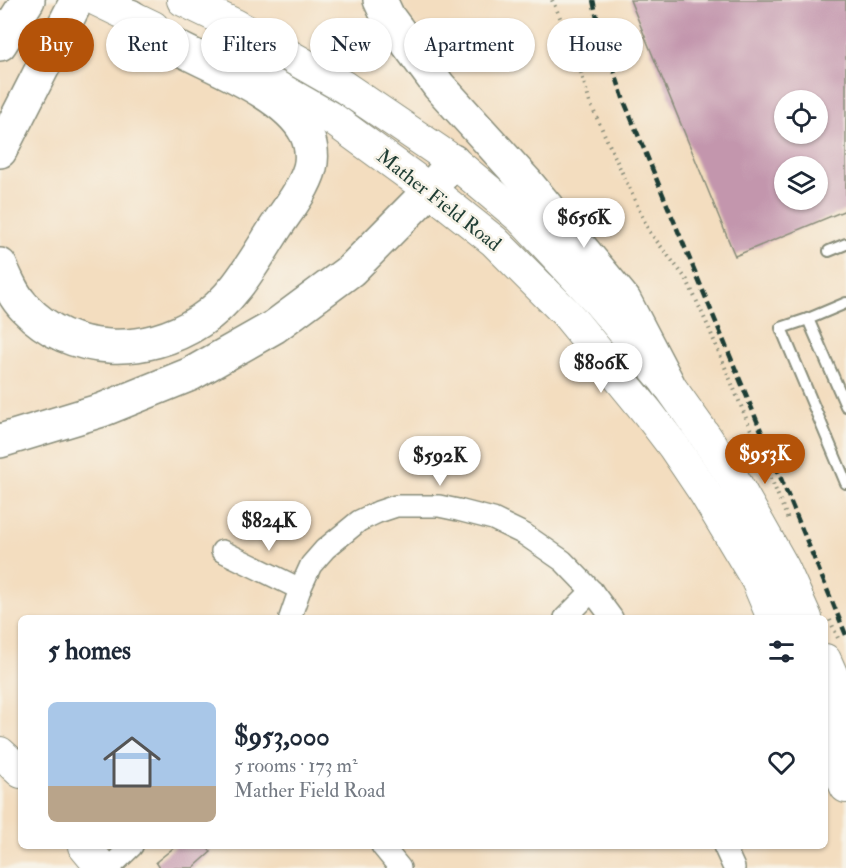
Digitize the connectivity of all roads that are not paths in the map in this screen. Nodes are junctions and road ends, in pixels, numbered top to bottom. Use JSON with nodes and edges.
{"nodes":[{"id":1,"x":28,"y":0,"type":"edge"},
{"id":2,"x":77,"y":0,"type":"edge"},
{"id":3,"x":98,"y":0,"type":"edge"},
{"id":4,"x":183,"y":0,"type":"edge"},
{"id":5,"x":380,"y":0,"type":"edge"},
{"id":6,"x":130,"y":16,"type":"junction"},
{"id":7,"x":0,"y":44,"type":"edge"},
{"id":8,"x":0,"y":151,"type":"edge"},
{"id":9,"x":453,"y":161,"type":"junction"},
{"id":10,"x":430,"y":190,"type":"junction"},
{"id":11,"x":846,"y":244,"type":"edge"},
{"id":12,"x":829,"y":251,"type":"dead end"},
{"id":13,"x":0,"y":265,"type":"edge"},
{"id":14,"x":846,"y":303,"type":"edge"},
{"id":15,"x":808,"y":319,"type":"junction"},
{"id":16,"x":668,"y":384,"type":"junction"},
{"id":17,"x":846,"y":406,"type":"edge"},
{"id":18,"x":0,"y":441,"type":"edge"},
{"id":19,"x":846,"y":483,"type":"edge"},
{"id":20,"x":222,"y":551,"type":"dead end"},
{"id":21,"x":300,"y":589,"type":"junction"},
{"id":22,"x":592,"y":591,"type":"junction"},
{"id":23,"x":777,"y":613,"type":"edge"},
{"id":24,"x":816,"y":614,"type":"edge"},
{"id":25,"x":291,"y":615,"type":"edge"},
{"id":26,"x":568,"y":615,"type":"edge"},
{"id":27,"x":610,"y":615,"type":"edge"},
{"id":28,"x":832,"y":650,"type":"edge"},
{"id":29,"x":828,"y":705,"type":"edge"},
{"id":30,"x":846,"y":707,"type":"edge"},
{"id":31,"x":828,"y":745,"type":"edge"},
{"id":32,"x":846,"y":746,"type":"edge"},
{"id":33,"x":0,"y":753,"type":"edge"},
{"id":34,"x":18,"y":769,"type":"edge"},
{"id":35,"x":846,"y":787,"type":"edge"},
{"id":36,"x":86,"y":849,"type":"edge"},
{"id":37,"x":129,"y":849,"type":"edge"},
{"id":38,"x":384,"y":849,"type":"edge"},
{"id":39,"x":725,"y":849,"type":"edge"},
{"id":40,"x":102,"y":868,"type":"edge"},
{"id":41,"x":109,"y":868,"type":"edge"},
{"id":42,"x":400,"y":868,"type":"edge"},
{"id":43,"x":734,"y":868,"type":"edge"}],
"edges":[{"from":1,"to":7,"type":"highway"},
{"from":2,"to":8,"type":"highway"},
{"from":3,"to":6,"type":"main road","name":"Mather Field Road"},
{"from":4,"to":9,"type":"main road","name":"Mather Field Road"},
{"from":5,"to":16,"type":"highway"},
{"from":6,"to":10,"type":"main road","name":"Mather Field Road"},
{"from":6,"to":13,"type":"highway"},
{"from":9,"to":10,"type":"highway"},
{"from":9,"to":16,"type":"main road","name":"Mather Field Road"},
{"from":10,"to":18,"type":"highway"},
{"from":10,"to":23,"type":"main road","name":"Mather Field Road"},
{"from":11,"to":12,"type":"lane"},
{"from":14,"to":15,"type":"lane"},
{"from":15,"to":17,"type":"lane"},
{"from":15,"to":19,"type":"lane"},
{"from":16,"to":24,"type":"main road","name":"Mather Field Road"},
{"from":20,"to":21,"type":"street"},
{"from":21,"to":22,"type":"street"},
{"from":21,"to":25,"type":"street"},
{"from":22,"to":26,"type":"street"},
{"from":22,"to":27,"type":"street"},
{"from":28,"to":30,"type":"main road"},
{"from":29,"to":32,"type":"main road"},
{"from":31,"to":35,"type":"main road"},
{"from":33,"to":34,"type":"main road"},
{"from":36,"to":40,"type":"main road"},
{"from":37,"to":41,"type":"street"},
{"from":38,"to":42,"type":"street"},
{"from":39,"to":43,"type":"street"}]}
